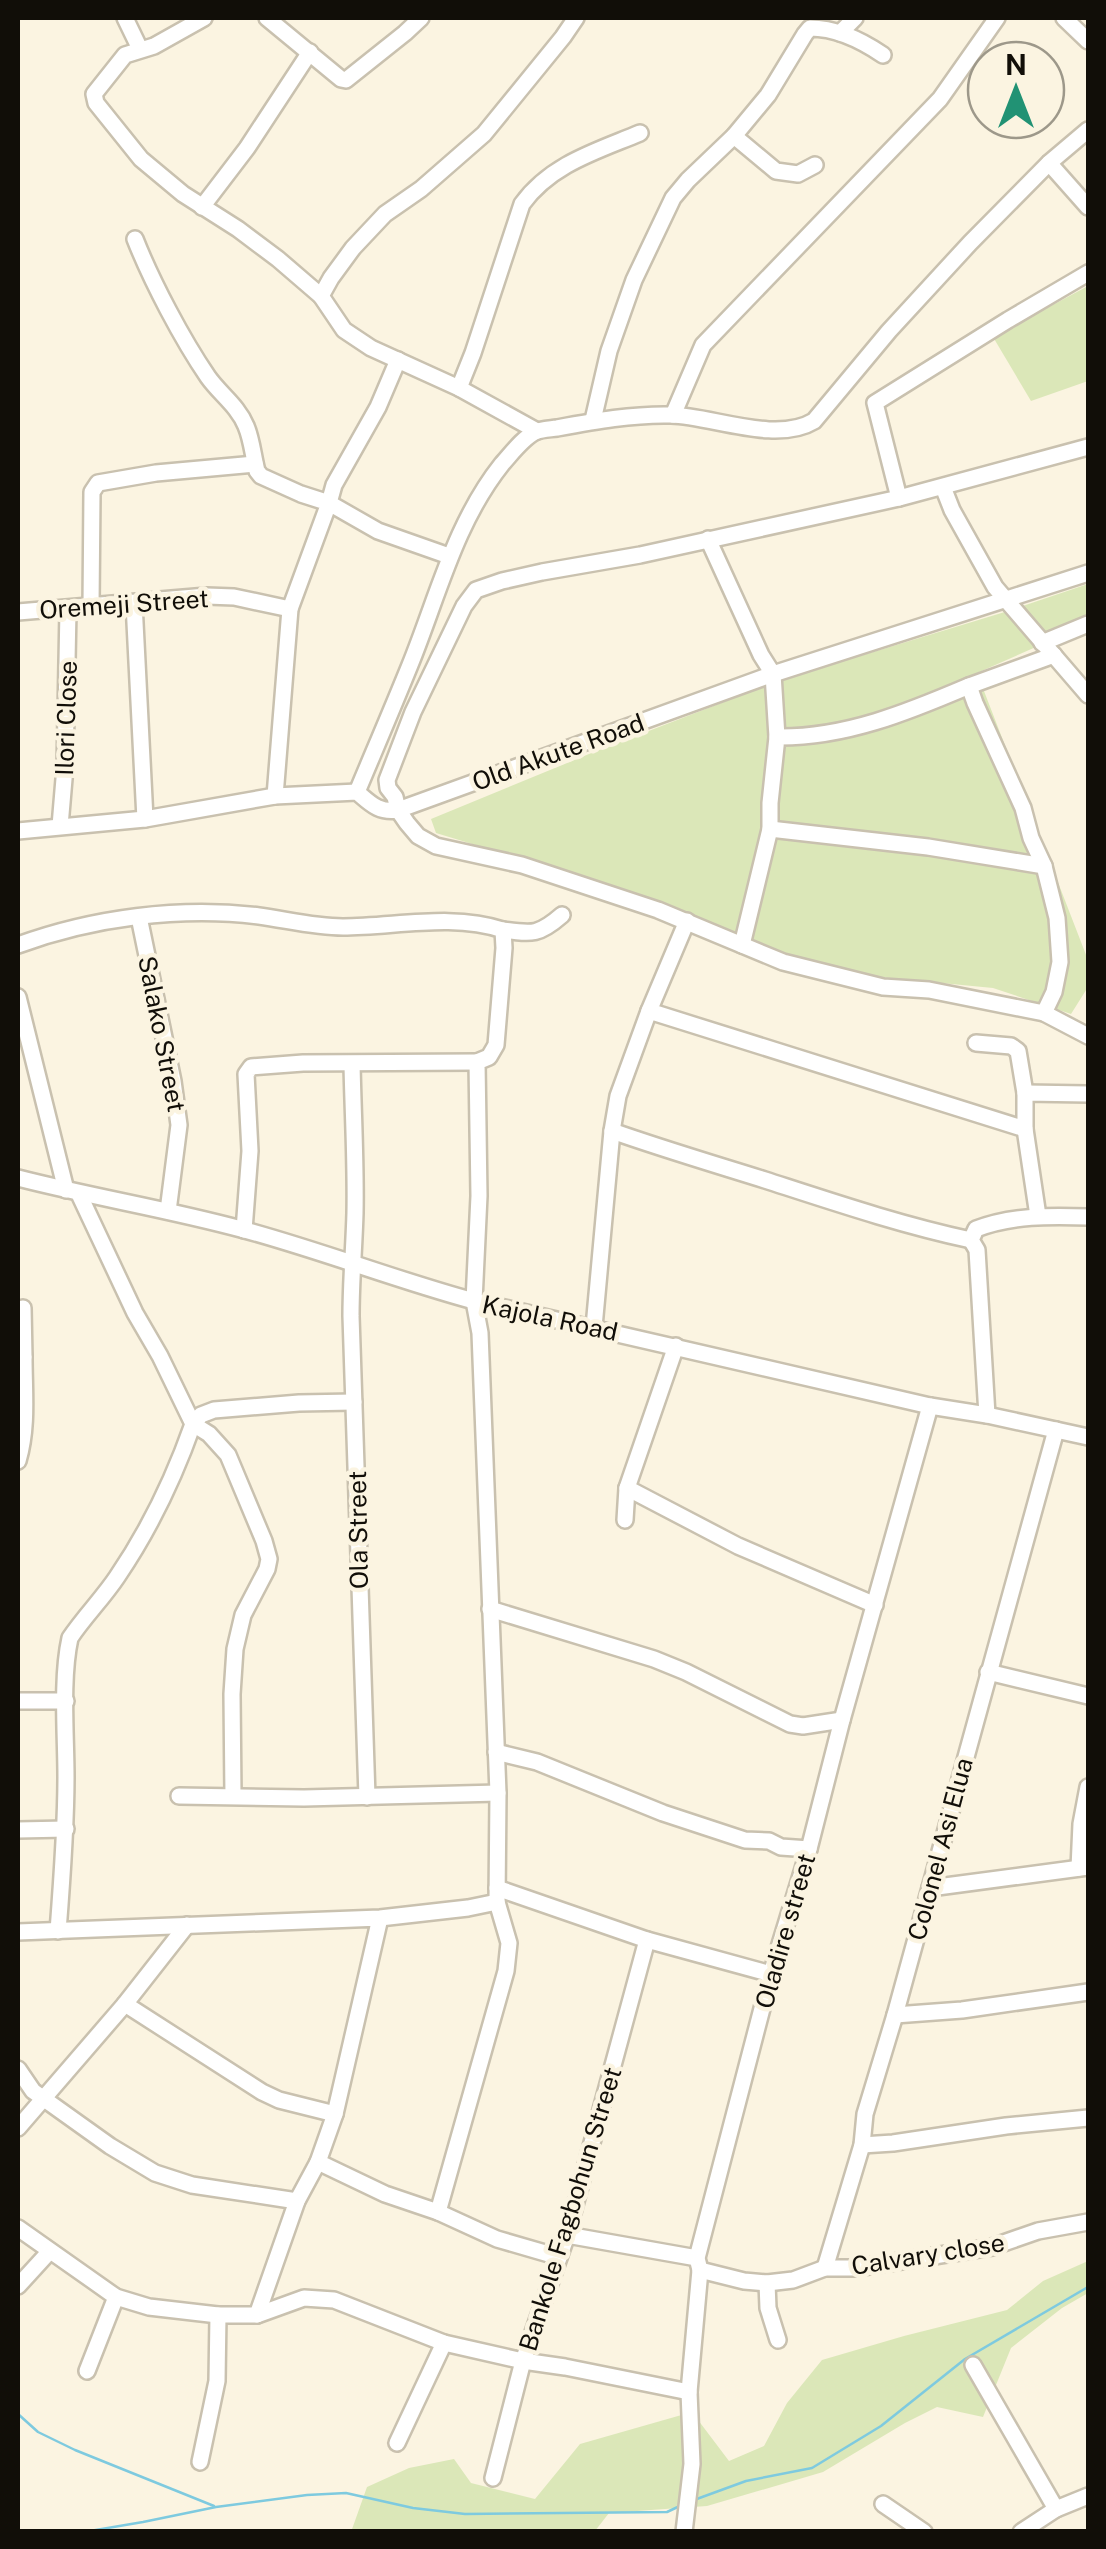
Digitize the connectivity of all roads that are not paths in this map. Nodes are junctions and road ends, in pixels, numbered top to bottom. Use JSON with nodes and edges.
{"nodes":[{"id":1,"x":125,"y":18,"type":"edge"},
{"id":2,"x":204,"y":18,"type":"edge"},
{"id":3,"x":268,"y":18,"type":"edge"},
{"id":4,"x":421,"y":18,"type":"edge"},
{"id":5,"x":576,"y":18,"type":"edge"},
{"id":6,"x":855,"y":18,"type":"edge"},
{"id":7,"x":997,"y":18,"type":"edge"},
{"id":8,"x":1064,"y":18,"type":"edge"},
{"id":9,"x":840,"y":32,"type":"junction"},
{"id":10,"x":1088,"y":41,"type":"edge"},
{"id":11,"x":140,"y":49,"type":"junction"},
{"id":12,"x":310,"y":52,"type":"junction"},
{"id":13,"x":883,"y":54,"type":"dead end"},
{"id":14,"x":1088,"y":130,"type":"edge"},
{"id":15,"x":640,"y":133,"type":"dead end"},
{"id":16,"x":734,"y":136,"type":"junction"},
{"id":17,"x":1049,"y":163,"type":"junction"},
{"id":18,"x":815,"y":165,"type":"dead end"},
{"id":19,"x":202,"y":207,"type":"junction"},
{"id":20,"x":1088,"y":207,"type":"edge"},
{"id":21,"x":135,"y":239,"type":"dead end"},
{"id":22,"x":1088,"y":273,"type":"edge"},
{"id":23,"x":321,"y":296,"type":"junction"},
{"id":24,"x":398,"y":360,"type":"junction"},
{"id":25,"x":458,"y":388,"type":"junction"},
{"id":26,"x":673,"y":415,"type":"junction"},
{"id":27,"x":593,"y":420,"type":"junction"},
{"id":28,"x":537,"y":431,"type":"junction"},
{"id":29,"x":1088,"y":447,"type":"edge"},
{"id":30,"x":255,"y":464,"type":"junction"},
{"id":31,"x":943,"y":487,"type":"junction"},
{"id":32,"x":899,"y":498,"type":"junction"},
{"id":33,"x":330,"y":503,"type":"junction"},
{"id":34,"x":708,"y":539,"type":"junction"},
{"id":35,"x":450,"y":556,"type":"junction"},
{"id":36,"x":1088,"y":573,"type":"edge"},
{"id":37,"x":1006,"y":599,"type":"junction"},
{"id":38,"x":134,"y":603,"type":"junction"},
{"id":39,"x":91,"y":607,"type":"junction"},
{"id":40,"x":290,"y":608,"type":"junction"},
{"id":41,"x":68,"y":609,"type":"junction"},
{"id":42,"x":18,"y":612,"type":"edge"},
{"id":43,"x":1088,"y":624,"type":"edge"},
{"id":44,"x":1048,"y":649,"type":"junction"},
{"id":45,"x":773,"y":674,"type":"junction"},
{"id":46,"x":969,"y":686,"type":"junction"},
{"id":47,"x":1088,"y":695,"type":"edge"},
{"id":48,"x":777,"y":737,"type":"junction"},
{"id":49,"x":357,"y":792,"type":"junction"},
{"id":50,"x":275,"y":796,"type":"junction"},
{"id":51,"x":398,"y":810,"type":"junction"},
{"id":52,"x":144,"y":819,"type":"junction"},
{"id":53,"x":60,"y":826,"type":"junction"},
{"id":54,"x":770,"y":829,"type":"junction"},
{"id":55,"x":18,"y":831,"type":"edge"},
{"id":56,"x":1044,"y":866,"type":"junction"},
{"id":57,"x":562,"y":914,"type":"dead end"},
{"id":58,"x":139,"y":917,"type":"junction"},
{"id":59,"x":688,"y":921,"type":"junction"},
{"id":60,"x":503,"y":930,"type":"junction"},
{"id":61,"x":18,"y":945,"type":"edge"},
{"id":62,"x":742,"y":945,"type":"junction"},
{"id":63,"x":18,"y":996,"type":"edge"},
{"id":64,"x":648,"y":1011,"type":"junction"},
{"id":65,"x":1044,"y":1013,"type":"junction"},
{"id":66,"x":1088,"y":1036,"type":"edge"},
{"id":67,"x":976,"y":1043,"type":"dead end"},
{"id":68,"x":477,"y":1062,"type":"junction"},
{"id":69,"x":352,"y":1064,"type":"junction"},
{"id":70,"x":1025,"y":1093,"type":"junction"},
{"id":71,"x":1088,"y":1094,"type":"edge"},
{"id":72,"x":1026,"y":1129,"type":"junction"},
{"id":73,"x":612,"y":1130,"type":"junction"},
{"id":74,"x":18,"y":1178,"type":"edge"},
{"id":75,"x":72,"y":1192,"type":"junction"},
{"id":76,"x":168,"y":1212,"type":"junction"},
{"id":77,"x":1038,"y":1216,"type":"junction"},
{"id":78,"x":1088,"y":1217,"type":"edge"},
{"id":79,"x":244,"y":1230,"type":"junction"},
{"id":80,"x":971,"y":1240,"type":"junction"},
{"id":81,"x":350,"y":1264,"type":"junction"},
{"id":82,"x":474,"y":1301,"type":"junction"},
{"id":83,"x":22,"y":1308,"type":"dead end"},
{"id":84,"x":594,"y":1327,"type":"junction"},
{"id":85,"x":676,"y":1346,"type":"junction"},
{"id":86,"x":20,"y":1357,"type":"edge"},
{"id":87,"x":354,"y":1402,"type":"junction"},
{"id":88,"x":930,"y":1406,"type":"junction"},
{"id":89,"x":987,"y":1416,"type":"junction"},
{"id":90,"x":193,"y":1424,"type":"junction"},
{"id":91,"x":1056,"y":1430,"type":"junction"},
{"id":92,"x":1088,"y":1437,"type":"edge"},
{"id":93,"x":18,"y":1460,"type":"edge"},
{"id":94,"x":628,"y":1488,"type":"junction"},
{"id":95,"x":625,"y":1520,"type":"dead end"},
{"id":96,"x":875,"y":1605,"type":"junction"},
{"id":97,"x":490,"y":1609,"type":"junction"},
{"id":98,"x":988,"y":1672,"type":"junction"},
{"id":99,"x":1088,"y":1696,"type":"edge"},
{"id":100,"x":66,"y":1701,"type":"junction"},
{"id":101,"x":18,"y":1702,"type":"edge"},
{"id":102,"x":842,"y":1720,"type":"junction"},
{"id":103,"x":496,"y":1752,"type":"junction"},
{"id":104,"x":1088,"y":1787,"type":"edge"},
{"id":105,"x":498,"y":1793,"type":"junction"},
{"id":106,"x":180,"y":1796,"type":"dead end"},
{"id":107,"x":234,"y":1796,"type":"junction"},
{"id":108,"x":366,"y":1797,"type":"junction"},
{"id":109,"x":66,"y":1828,"type":"junction"},
{"id":110,"x":18,"y":1830,"type":"edge"},
{"id":111,"x":809,"y":1850,"type":"junction"},
{"id":112,"x":1084,"y":1868,"type":"edge"},
{"id":113,"x":930,"y":1888,"type":"junction"},
{"id":114,"x":497,"y":1895,"type":"junction"},
{"id":115,"x":380,"y":1918,"type":"junction"},
{"id":116,"x":187,"y":1925,"type":"junction"},
{"id":117,"x":58,"y":1931,"type":"junction"},
{"id":118,"x":18,"y":1932,"type":"edge"},
{"id":119,"x":647,"y":1940,"type":"junction"},
{"id":120,"x":771,"y":1974,"type":"junction"},
{"id":121,"x":1088,"y":1992,"type":"edge"},
{"id":122,"x":126,"y":2004,"type":"junction"},
{"id":123,"x":895,"y":2015,"type":"junction"},
{"id":124,"x":18,"y":2069,"type":"edge"},
{"id":125,"x":44,"y":2098,"type":"junction"},
{"id":126,"x":335,"y":2114,"type":"junction"},
{"id":127,"x":1088,"y":2118,"type":"edge"},
{"id":128,"x":18,"y":2128,"type":"edge"},
{"id":129,"x":862,"y":2144,"type":"junction"},
{"id":130,"x":318,"y":2162,"type":"junction"},
{"id":131,"x":297,"y":2200,"type":"junction"},
{"id":132,"x":438,"y":2212,"type":"junction"},
{"id":133,"x":1088,"y":2222,"type":"edge"},
{"id":134,"x":18,"y":2228,"type":"edge"},
{"id":135,"x":567,"y":2235,"type":"junction"},
{"id":136,"x":50,"y":2251,"type":"junction"},
{"id":137,"x":559,"y":2257,"type":"junction"},
{"id":138,"x":698,"y":2264,"type":"junction"},
{"id":139,"x":825,"y":2268,"type":"junction"},
{"id":140,"x":767,"y":2283,"type":"junction"},
{"id":141,"x":18,"y":2286,"type":"edge"},
{"id":142,"x":116,"y":2297,"type":"junction"},
{"id":143,"x":218,"y":2315,"type":"junction"},
{"id":144,"x":258,"y":2315,"type":"junction"},
{"id":145,"x":778,"y":2340,"type":"dead end"},
{"id":146,"x":444,"y":2343,"type":"junction"},
{"id":147,"x":524,"y":2361,"type":"junction"},
{"id":148,"x":973,"y":2365,"type":"dead end"},
{"id":149,"x":88,"y":2371,"type":"dead end"},
{"id":150,"x":689,"y":2392,"type":"junction"},
{"id":151,"x":397,"y":2443,"type":"dead end"},
{"id":152,"x":200,"y":2462,"type":"dead end"},
{"id":153,"x":493,"y":2478,"type":"dead end"},
{"id":154,"x":1088,"y":2496,"type":"edge"},
{"id":155,"x":883,"y":2504,"type":"dead end"},
{"id":156,"x":1056,"y":2508,"type":"junction"},
{"id":157,"x":684,"y":2532,"type":"edge"},
{"id":158,"x":924,"y":2532,"type":"edge"},
{"id":159,"x":1021,"y":2532,"type":"edge"}],
"edges":[{"from":1,"to":11,"type":"street"},
{"from":2,"to":11,"type":"street"},
{"from":3,"to":12,"type":"street"},
{"from":4,"to":12,"type":"street"},
{"from":5,"to":23,"type":"street"},
{"from":6,"to":9,"type":"street"},
{"from":7,"to":26,"type":"street"},
{"from":8,"to":10,"type":"street"},
{"from":9,"to":13,"type":"street"},
{"from":9,"to":16,"type":"street"},
{"from":11,"to":19,"type":"street"},
{"from":12,"to":19,"type":"street"},
{"from":14,"to":17,"type":"street"},
{"from":15,"to":25,"type":"street"},
{"from":16,"to":18,"type":"street"},
{"from":16,"to":27,"type":"street"},
{"from":17,"to":20,"type":"street"},
{"from":17,"to":26,"type":"street"},
{"from":19,"to":23,"type":"street"},
{"from":21,"to":30,"type":"street"},
{"from":22,"to":32,"type":"street"},
{"from":23,"to":24,"type":"street"},
{"from":24,"to":25,"type":"street"},
{"from":24,"to":33,"type":"street"},
{"from":25,"to":28,"type":"street"},
{"from":26,"to":27,"type":"street"},
{"from":27,"to":28,"type":"street"},
{"from":28,"to":35,"type":"street"},
{"from":29,"to":31,"type":"street"},
{"from":30,"to":33,"type":"street"},
{"from":30,"to":39,"type":"street"},
{"from":31,"to":32,"type":"street"},
{"from":31,"to":37,"type":"street"},
{"from":32,"to":34,"type":"street"},
{"from":33,"to":35,"type":"street"},
{"from":33,"to":40,"type":"street"},
{"from":34,"to":45,"type":"street"},
{"from":34,"to":51,"type":"street"},
{"from":35,"to":49,"type":"street"},
{"from":36,"to":37,"type":"street","name":"Old Akute Road"},
{"from":37,"to":44,"type":"street"},
{"from":37,"to":45,"type":"street","name":"Old Akute Road"},
{"from":38,"to":39,"type":"street","name":"Oremeji Street"},
{"from":38,"to":40,"type":"street","name":"Oremeji Street"},
{"from":38,"to":52,"type":"street"},
{"from":39,"to":41,"type":"street","name":"Oremeji Street"},
{"from":40,"to":50,"type":"street"},
{"from":41,"to":42,"type":"street","name":"Oremeji Street"},
{"from":41,"to":53,"type":"street","name":"Ilori Close"},
{"from":43,"to":44,"type":"street"},
{"from":44,"to":46,"type":"street"},
{"from":44,"to":47,"type":"street"},
{"from":45,"to":48,"type":"street"},
{"from":45,"to":51,"type":"street","name":"Old Akute Road"},
{"from":46,"to":48,"type":"street"},
{"from":46,"to":56,"type":"street"},
{"from":48,"to":54,"type":"street"},
{"from":49,"to":50,"type":"street"},
{"from":49,"to":51,"type":"street"},
{"from":50,"to":52,"type":"street"},
{"from":51,"to":59,"type":"street"},
{"from":52,"to":53,"type":"street"},
{"from":53,"to":55,"type":"street"},
{"from":54,"to":56,"type":"street"},
{"from":54,"to":62,"type":"street"},
{"from":56,"to":65,"type":"street"},
{"from":57,"to":60,"type":"street"},
{"from":58,"to":60,"type":"street"},
{"from":58,"to":61,"type":"street"},
{"from":58,"to":76,"type":"street","name":"Salako Street"},
{"from":59,"to":62,"type":"street"},
{"from":59,"to":64,"type":"street"},
{"from":60,"to":68,"type":"street"},
{"from":62,"to":65,"type":"street"},
{"from":63,"to":75,"type":"street"},
{"from":64,"to":72,"type":"street"},
{"from":64,"to":73,"type":"street"},
{"from":65,"to":66,"type":"street"},
{"from":67,"to":70,"type":"street"},
{"from":68,"to":69,"type":"street"},
{"from":68,"to":82,"type":"street"},
{"from":69,"to":79,"type":"street"},
{"from":69,"to":81,"type":"street","name":"Ola Street"},
{"from":70,"to":71,"type":"street"},
{"from":70,"to":72,"type":"street"},
{"from":72,"to":77,"type":"street"},
{"from":73,"to":80,"type":"street"},
{"from":73,"to":84,"type":"street"},
{"from":74,"to":75,"type":"street","name":"Kajola Road"},
{"from":75,"to":76,"type":"street","name":"Kajola Road"},
{"from":75,"to":90,"type":"street"},
{"from":76,"to":79,"type":"street","name":"Kajola Road"},
{"from":77,"to":78,"type":"street"},
{"from":77,"to":80,"type":"street"},
{"from":79,"to":81,"type":"street","name":"Kajola Road"},
{"from":80,"to":89,"type":"street"},
{"from":81,"to":82,"type":"street","name":"Kajola Road"},
{"from":81,"to":87,"type":"street","name":"Ola Street"},
{"from":82,"to":84,"type":"street","name":"Kajola Road"},
{"from":82,"to":97,"type":"street"},
{"from":83,"to":86,"type":"street"},
{"from":84,"to":85,"type":"street","name":"Kajola Road"},
{"from":85,"to":88,"type":"street","name":"Kajola Road"},
{"from":85,"to":94,"type":"street"},
{"from":86,"to":93,"type":"street"},
{"from":87,"to":90,"type":"street"},
{"from":87,"to":108,"type":"street","name":"Ola Street"},
{"from":88,"to":89,"type":"street","name":"Kajola Road"},
{"from":88,"to":96,"type":"street","name":"Oladire street"},
{"from":89,"to":91,"type":"street","name":"Kajola Road"},
{"from":90,"to":100,"type":"street"},
{"from":90,"to":107,"type":"street"},
{"from":91,"to":92,"type":"street","name":"Kajola Road"},
{"from":91,"to":98,"type":"street","name":"Colonel Asi Elua"},
{"from":94,"to":95,"type":"street"},
{"from":94,"to":96,"type":"street"},
{"from":96,"to":102,"type":"street","name":"Oladire street"},
{"from":97,"to":102,"type":"street"},
{"from":97,"to":103,"type":"street"},
{"from":98,"to":99,"type":"street"},
{"from":98,"to":113,"type":"street","name":"Colonel Asi Elua"},
{"from":100,"to":101,"type":"street"},
{"from":100,"to":109,"type":"street"},
{"from":102,"to":111,"type":"street","name":"Oladire street"},
{"from":103,"to":105,"type":"street"},
{"from":103,"to":111,"type":"street"},
{"from":104,"to":112,"type":"street"},
{"from":105,"to":108,"type":"street"},
{"from":105,"to":114,"type":"street"},
{"from":106,"to":107,"type":"street"},
{"from":107,"to":108,"type":"street"},
{"from":109,"to":110,"type":"street"},
{"from":109,"to":117,"type":"street"},
{"from":111,"to":120,"type":"street","name":"Oladire street"},
{"from":112,"to":113,"type":"street"},
{"from":113,"to":123,"type":"street","name":"Colonel Asi Elua"},
{"from":114,"to":115,"type":"street"},
{"from":114,"to":119,"type":"street"},
{"from":114,"to":132,"type":"street"},
{"from":115,"to":116,"type":"street"},
{"from":115,"to":126,"type":"street"},
{"from":116,"to":117,"type":"street"},
{"from":116,"to":122,"type":"street"},
{"from":117,"to":118,"type":"street"},
{"from":119,"to":120,"type":"street"},
{"from":119,"to":135,"type":"street","name":"Bankole Fagbohun Street"},
{"from":120,"to":138,"type":"street","name":"Oladire street"},
{"from":121,"to":123,"type":"street"},
{"from":122,"to":125,"type":"street"},
{"from":122,"to":126,"type":"street"},
{"from":123,"to":129,"type":"street","name":"Colonel Asi Elua"},
{"from":124,"to":125,"type":"street"},
{"from":125,"to":128,"type":"street"},
{"from":125,"to":131,"type":"street"},
{"from":126,"to":130,"type":"street"},
{"from":127,"to":129,"type":"street"},
{"from":129,"to":139,"type":"street","name":"Colonel Asi Elua"},
{"from":130,"to":131,"type":"street"},
{"from":130,"to":132,"type":"street"},
{"from":131,"to":144,"type":"street"},
{"from":132,"to":137,"type":"street"},
{"from":133,"to":139,"type":"street","name":"Calvary close"},
{"from":134,"to":136,"type":"street"},
{"from":135,"to":137,"type":"street","name":"Bankole Fagbohun Street"},
{"from":135,"to":138,"type":"street","name":"Calvary close"},
{"from":136,"to":141,"type":"street"},
{"from":136,"to":142,"type":"street"},
{"from":137,"to":147,"type":"street","name":"Bankole Fagbohun Street"},
{"from":138,"to":140,"type":"street","name":"Calvary close"},
{"from":138,"to":150,"type":"street","name":"Oladire street"},
{"from":139,"to":140,"type":"street","name":"Calvary close"},
{"from":140,"to":145,"type":"street"},
{"from":142,"to":143,"type":"street"},
{"from":142,"to":149,"type":"street"},
{"from":143,"to":144,"type":"street"},
{"from":143,"to":152,"type":"street"},
{"from":144,"to":146,"type":"street"},
{"from":146,"to":147,"type":"street"},
{"from":146,"to":151,"type":"street"},
{"from":147,"to":150,"type":"street"},
{"from":147,"to":153,"type":"street","name":"Bankole Fagbohun Street"},
{"from":148,"to":156,"type":"street"},
{"from":150,"to":157,"type":"street","name":"Oladire street"},
{"from":154,"to":156,"type":"street"},
{"from":155,"to":158,"type":"street"},
{"from":156,"to":159,"type":"street"}]}
